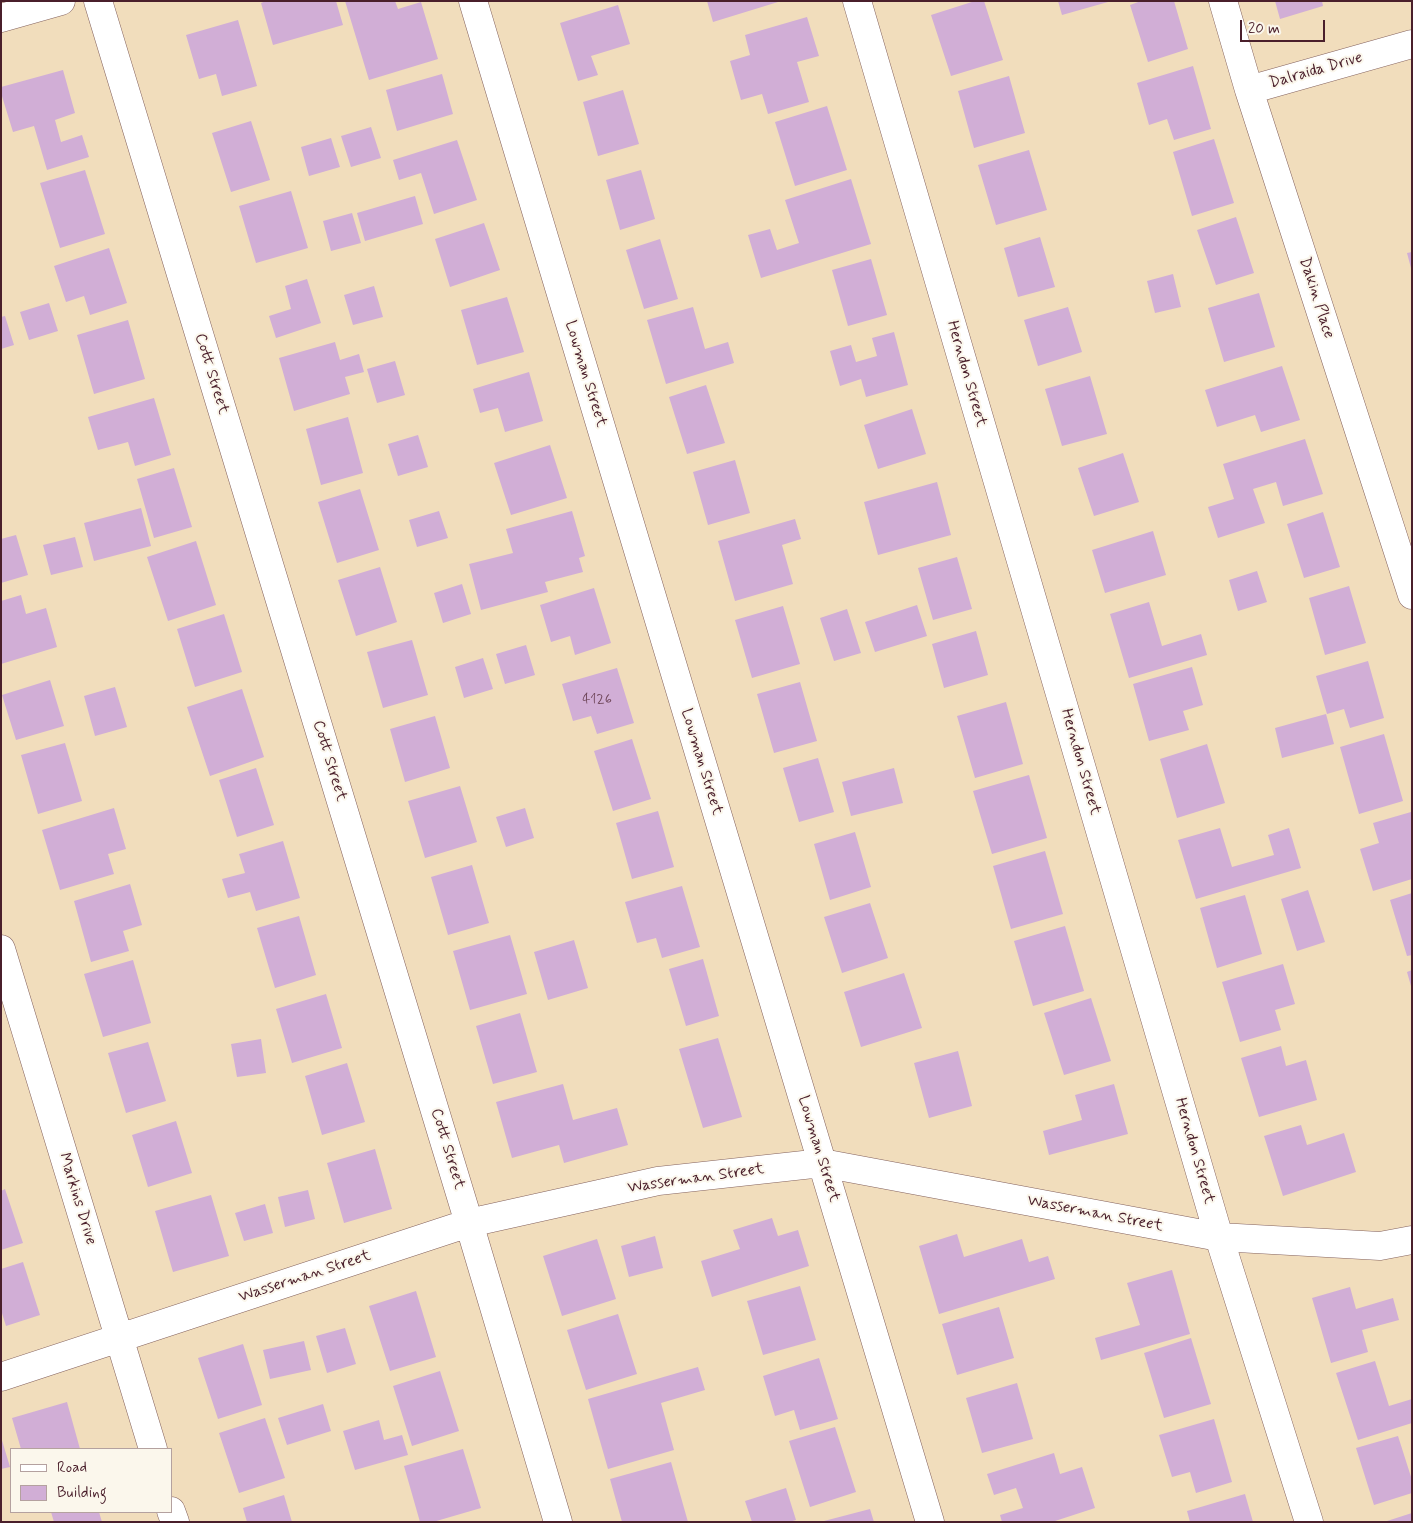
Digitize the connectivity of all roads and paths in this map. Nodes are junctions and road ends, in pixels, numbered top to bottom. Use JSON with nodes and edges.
{"nodes":[{"id":1,"x":61,"y":1,"type":"edge"},
{"id":2,"x":98,"y":1,"type":"edge"},
{"id":3,"x":473,"y":1,"type":"edge"},
{"id":4,"x":857,"y":1,"type":"edge"},
{"id":5,"x":1223,"y":1,"type":"edge"},
{"id":6,"x":1,"y":18,"type":"edge"},
{"id":7,"x":1412,"y":44,"type":"edge"},
{"id":8,"x":1248,"y":90,"type":"junction"},
{"id":9,"x":1404,"y":543,"type":"edge"},
{"id":10,"x":1412,"y":595,"type":"edge"},
{"id":11,"x":1,"y":949,"type":"edge"},
{"id":12,"x":822,"y":1163,"type":"junction"},
{"id":13,"x":469,"y":1223,"type":"junction"},
{"id":14,"x":1219,"y":1237,"type":"junction"},
{"id":15,"x":1412,"y":1240,"type":"edge"},
{"id":16,"x":119,"y":1339,"type":"junction"},
{"id":17,"x":1,"y":1377,"type":"edge"},
{"id":18,"x":153,"y":1448,"type":"edge"},
{"id":19,"x":558,"y":1522,"type":"edge"},
{"id":20,"x":930,"y":1522,"type":"edge"},
{"id":21,"x":1309,"y":1522,"type":"edge"}],
"edges":[{"from":1,"to":6,"type":"street"},
{"from":2,"to":13,"type":"street","name":"Cott Street"},
{"from":3,"to":12,"type":"street","name":"Lowman Street"},
{"from":4,"to":14,"type":"street","name":"Herndon Street"},
{"from":5,"to":8,"type":"street","name":"Dakin Place"},
{"from":7,"to":8,"type":"street","name":"Dalraida Drive"},
{"from":8,"to":9,"type":"street","name":"Dakin Place"},
{"from":9,"to":10,"type":"street","name":"Dakin Place"},
{"from":11,"to":16,"type":"street","name":"Markins Drive"},
{"from":12,"to":13,"type":"street","name":"Wasserman Street"},
{"from":12,"to":14,"type":"street","name":"Wasserman Street"},
{"from":12,"to":20,"type":"street","name":"Lowman Street"},
{"from":13,"to":16,"type":"street","name":"Wasserman Street"},
{"from":13,"to":19,"type":"street","name":"Cott Street"},
{"from":14,"to":15,"type":"street","name":"Wasserman Street"},
{"from":14,"to":21,"type":"street","name":"Herndon Street"},
{"from":16,"to":17,"type":"street","name":"Wasserman Street"},
{"from":16,"to":18,"type":"street","name":"Markins Drive"}]}
